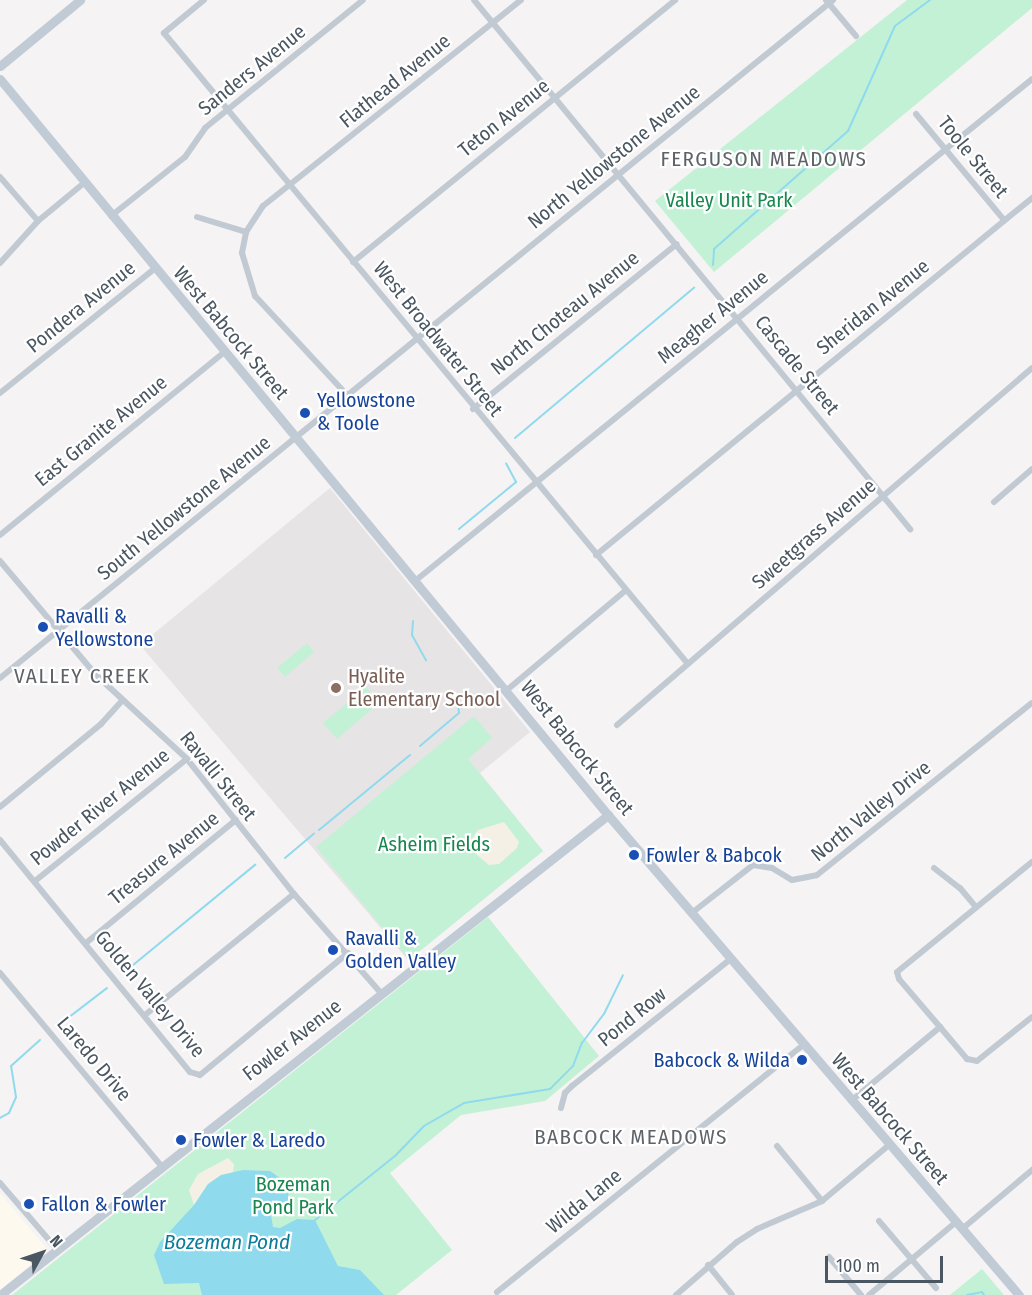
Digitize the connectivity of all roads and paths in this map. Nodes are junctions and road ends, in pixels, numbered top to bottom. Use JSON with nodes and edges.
{"nodes":[{"id":1,"x":80,"y":0,"type":"edge"},
{"id":2,"x":204,"y":0,"type":"edge"},
{"id":3,"x":363,"y":0,"type":"edge"},
{"id":4,"x":474,"y":0,"type":"edge"},
{"id":5,"x":521,"y":0,"type":"edge"},
{"id":6,"x":675,"y":0,"type":"edge"},
{"id":7,"x":830,"y":1,"type":"edge"},
{"id":8,"x":494,"y":23,"type":"junction"},
{"id":9,"x":856,"y":36,"type":"dead end"},
{"id":10,"x":0,"y":66,"type":"edge"},
{"id":11,"x":0,"y":79,"type":"edge"},
{"id":12,"x":1032,"y":79,"type":"edge"},
{"id":13,"x":555,"y":98,"type":"junction"},
{"id":14,"x":228,"y":110,"type":"junction"},
{"id":15,"x":916,"y":114,"type":"dead end"},
{"id":16,"x":947,"y":150,"type":"junction"},
{"id":17,"x":619,"y":175,"type":"junction"},
{"id":18,"x":0,"y":177,"type":"edge"},
{"id":19,"x":84,"y":183,"type":"junction"},
{"id":20,"x":290,"y":188,"type":"junction"},
{"id":21,"x":1032,"y":198,"type":"edge"},
{"id":22,"x":111,"y":216,"type":"junction"},
{"id":23,"x":197,"y":217,"type":"dead end"},
{"id":24,"x":1004,"y":220,"type":"junction"},
{"id":25,"x":38,"y":221,"type":"junction"},
{"id":26,"x":246,"y":232,"type":"junction"},
{"id":27,"x":677,"y":244,"type":"junction"},
{"id":28,"x":353,"y":262,"type":"junction"},
{"id":29,"x":0,"y":263,"type":"edge"},
{"id":30,"x":154,"y":269,"type":"junction"},
{"id":31,"x":738,"y":318,"type":"junction"},
{"id":32,"x":416,"y":339,"type":"junction"},
{"id":33,"x":223,"y":353,"type":"junction"},
{"id":34,"x":1032,"y":368,"type":"edge"},
{"id":35,"x":796,"y":391,"type":"junction"},
{"id":36,"x":0,"y":393,"type":"edge"},
{"id":37,"x":347,"y":395,"type":"junction"},
{"id":38,"x":473,"y":408,"type":"junction"},
{"id":39,"x":295,"y":438,"type":"junction"},
{"id":40,"x":1032,"y":469,"type":"edge"},
{"id":41,"x":535,"y":483,"type":"junction"},
{"id":42,"x":883,"y":496,"type":"junction"},
{"id":43,"x":993,"y":502,"type":"dead end"},
{"id":44,"x":910,"y":529,"type":"dead end"},
{"id":45,"x":0,"y":535,"type":"edge"},
{"id":46,"x":596,"y":555,"type":"junction"},
{"id":47,"x":0,"y":561,"type":"edge"},
{"id":48,"x":415,"y":580,"type":"junction"},
{"id":49,"x":625,"y":591,"type":"junction"},
{"id":50,"x":59,"y":630,"type":"junction"},
{"id":51,"x":688,"y":664,"type":"junction"},
{"id":52,"x":0,"y":678,"type":"edge"},
{"id":53,"x":507,"y":690,"type":"junction"},
{"id":54,"x":121,"y":702,"type":"junction"},
{"id":55,"x":1032,"y":703,"type":"edge"},
{"id":56,"x":617,"y":725,"type":"dead end"},
{"id":57,"x":187,"y":759,"type":"junction"},
{"id":58,"x":0,"y":807,"type":"edge"},
{"id":59,"x":608,"y":815,"type":"junction"},
{"id":60,"x":236,"y":820,"type":"junction"},
{"id":61,"x":0,"y":840,"type":"edge"},
{"id":62,"x":1032,"y":862,"type":"edge"},
{"id":63,"x":934,"y":868,"type":"dead end"},
{"id":64,"x":35,"y":881,"type":"junction"},
{"id":65,"x":294,"y":894,"type":"junction"},
{"id":66,"x":976,"y":907,"type":"junction"},
{"id":67,"x":693,"y":912,"type":"junction"},
{"id":68,"x":86,"y":943,"type":"junction"},
{"id":69,"x":348,"y":953,"type":"junction"},
{"id":70,"x":733,"y":958,"type":"junction"},
{"id":71,"x":0,"y":973,"type":"edge"},
{"id":72,"x":381,"y":993,"type":"junction"},
{"id":73,"x":146,"y":1015,"type":"junction"},
{"id":74,"x":1032,"y":1017,"type":"edge"},
{"id":75,"x":940,"y":1028,"type":"junction"},
{"id":76,"x":803,"y":1045,"type":"junction"},
{"id":77,"x":851,"y":1101,"type":"junction"},
{"id":78,"x":561,"y":1108,"type":"dead end"},
{"id":79,"x":889,"y":1145,"type":"junction"},
{"id":80,"x":777,"y":1146,"type":"dead end"},
{"id":81,"x":162,"y":1167,"type":"junction"},
{"id":82,"x":1032,"y":1170,"type":"edge"},
{"id":83,"x":0,"y":1183,"type":"edge"},
{"id":84,"x":822,"y":1201,"type":"junction"},
{"id":85,"x":879,"y":1221,"type":"dead end"},
{"id":86,"x":959,"y":1226,"type":"junction"},
{"id":87,"x":56,"y":1248,"type":"junction"},
{"id":88,"x":829,"y":1257,"type":"dead end"},
{"id":89,"x":911,"y":1259,"type":"junction"},
{"id":90,"x":708,"y":1265,"type":"junction"},
{"id":91,"x":936,"y":1288,"type":"dead end"},
{"id":92,"x":497,"y":1292,"type":"dead end"},
{"id":93,"x":0,"y":1295,"type":"edge"},
{"id":94,"x":676,"y":1295,"type":"edge"},
{"id":95,"x":732,"y":1295,"type":"edge"},
{"id":96,"x":861,"y":1295,"type":"edge"},
{"id":97,"x":869,"y":1295,"type":"edge"},
{"id":98,"x":1019,"y":1295,"type":"edge"}],
"edges":[{"from":1,"to":10,"type":"street"},
{"from":2,"to":14,"type":"street","name":"West Broadwater Street"},
{"from":3,"to":14,"type":"street","name":"Sanders Avenue"},
{"from":4,"to":8,"type":"street","name":"Cascade Street"},
{"from":5,"to":8,"type":"street","name":"Flathead Avenue"},
{"from":6,"to":13,"type":"street","name":"Teton Avenue"},
{"from":7,"to":9,"type":"street"},
{"from":7,"to":17,"type":"street","name":"North Yellowstone Avenue"},
{"from":8,"to":13,"type":"street","name":"Cascade Street"},
{"from":8,"to":20,"type":"street","name":"Flathead Avenue"},
{"from":11,"to":19,"type":"street","name":"West Babcock Street"},
{"from":12,"to":16,"type":"street","name":"Meagher Avenue"},
{"from":13,"to":17,"type":"street","name":"Cascade Street"},
{"from":13,"to":28,"type":"street","name":"Teton Avenue"},
{"from":14,"to":20,"type":"street","name":"West Broadwater Street"},
{"from":14,"to":22,"type":"street","name":"Sanders Avenue"},
{"from":15,"to":16,"type":"street","name":"Toole Street"},
{"from":16,"to":24,"type":"street","name":"Toole Street"},
{"from":16,"to":31,"type":"street","name":"Meagher Avenue"},
{"from":17,"to":27,"type":"street","name":"Cascade Street"},
{"from":17,"to":32,"type":"street","name":"North Yellowstone Avenue"},
{"from":18,"to":25,"type":"street"},
{"from":19,"to":22,"type":"street","name":"West Babcock Street"},
{"from":19,"to":25,"type":"street"},
{"from":20,"to":26,"type":"street","name":"Flathead Avenue"},
{"from":20,"to":28,"type":"street","name":"West Broadwater Street"},
{"from":21,"to":24,"type":"street","name":"Sheridan Avenue"},
{"from":22,"to":30,"type":"street","name":"West Babcock Street"},
{"from":23,"to":26,"type":"street"},
{"from":24,"to":35,"type":"street","name":"Sheridan Avenue"},
{"from":25,"to":29,"type":"street"},
{"from":26,"to":37,"type":"street"},
{"from":27,"to":31,"type":"street","name":"Cascade Street"},
{"from":27,"to":38,"type":"street","name":"North Choteau Avenue"},
{"from":28,"to":32,"type":"street","name":"West Broadwater Street"},
{"from":30,"to":33,"type":"street","name":"West Babcock Street"},
{"from":30,"to":36,"type":"street","name":"Pondera Avenue"},
{"from":31,"to":35,"type":"street","name":"Cascade Street"},
{"from":31,"to":41,"type":"street","name":"Meagher Avenue"},
{"from":32,"to":37,"type":"street","name":"South Yellowstone Avenue"},
{"from":32,"to":38,"type":"street","name":"West Broadwater Street"},
{"from":33,"to":39,"type":"street","name":"West Babcock Street"},
{"from":33,"to":45,"type":"street","name":"East Granite Avenue"},
{"from":34,"to":42,"type":"street","name":"Sweetgrass Avenue"},
{"from":35,"to":42,"type":"street","name":"Cascade Street"},
{"from":35,"to":46,"type":"street","name":"Sheridan Avenue"},
{"from":37,"to":39,"type":"street","name":"South Yellowstone Avenue"},
{"from":38,"to":41,"type":"street","name":"West Broadwater Street"},
{"from":39,"to":48,"type":"street","name":"West Babcock Street"},
{"from":39,"to":50,"type":"street","name":"South Yellowstone Avenue"},
{"from":40,"to":43,"type":"street"},
{"from":41,"to":46,"type":"street","name":"West Broadwater Street"},
{"from":41,"to":48,"type":"street","name":"Meagher Avenue"},
{"from":42,"to":44,"type":"street","name":"Cascade Street"},
{"from":42,"to":51,"type":"street","name":"Sweetgrass Avenue"},
{"from":46,"to":49,"type":"street","name":"West Broadwater Street"},
{"from":47,"to":50,"type":"street","name":"Ravalli Street"},
{"from":48,"to":53,"type":"street","name":"West Babcock Street"},
{"from":49,"to":51,"type":"street","name":"West Broadwater Street"},
{"from":49,"to":53,"type":"street"},
{"from":50,"to":52,"type":"street","name":"South Yellowstone Avenue"},
{"from":50,"to":54,"type":"street","name":"Ravalli Street"},
{"from":51,"to":56,"type":"street","name":"Sweetgrass Avenue"},
{"from":53,"to":59,"type":"street","name":"West Babcock Street"},
{"from":54,"to":57,"type":"street","name":"Ravalli Street"},
{"from":54,"to":58,"type":"street"},
{"from":55,"to":67,"type":"street","name":"North Valley Drive"},
{"from":57,"to":60,"type":"street","name":"Ravalli Street"},
{"from":57,"to":64,"type":"street","name":"Powder River Avenue"},
{"from":59,"to":67,"type":"street","name":"West Babcock Street"},
{"from":59,"to":72,"type":"street","name":"Fowler Avenue"},
{"from":60,"to":65,"type":"street","name":"Ravalli Street"},
{"from":60,"to":68,"type":"street","name":"Treasure Avenue"},
{"from":61,"to":64,"type":"street","name":"Golden Valley Drive"},
{"from":62,"to":66,"type":"street"},
{"from":63,"to":66,"type":"street"},
{"from":64,"to":68,"type":"street","name":"Golden Valley Drive"},
{"from":65,"to":69,"type":"street","name":"Ravalli Street"},
{"from":65,"to":73,"type":"street"},
{"from":66,"to":75,"type":"street"},
{"from":67,"to":70,"type":"street","name":"West Babcock Street"},
{"from":68,"to":73,"type":"street","name":"Golden Valley Drive"},
{"from":69,"to":72,"type":"street","name":"Ravalli Street"},
{"from":69,"to":73,"type":"street","name":"Golden Valley Drive"},
{"from":70,"to":76,"type":"street","name":"West Babcock Street"},
{"from":70,"to":78,"type":"street","name":"Pond Row"},
{"from":71,"to":81,"type":"street","name":"Laredo Drive"},
{"from":72,"to":81,"type":"street","name":"Fowler Avenue"},
{"from":74,"to":75,"type":"street"},
{"from":75,"to":77,"type":"street"},
{"from":76,"to":77,"type":"street","name":"West Babcock Street"},
{"from":76,"to":92,"type":"street","name":"Wilda Lane"},
{"from":77,"to":79,"type":"street","name":"West Babcock Street"},
{"from":79,"to":84,"type":"street"},
{"from":79,"to":86,"type":"street","name":"West Babcock Street"},
{"from":80,"to":84,"type":"street"},
{"from":81,"to":87,"type":"street","name":"Fowler Avenue"},
{"from":82,"to":86,"type":"street"},
{"from":83,"to":87,"type":"street"},
{"from":84,"to":90,"type":"street"},
{"from":85,"to":89,"type":"street"},
{"from":86,"to":89,"type":"street"},
{"from":86,"to":98,"type":"street","name":"West Babcock Street"},
{"from":87,"to":93,"type":"street","name":"Fowler Avenue"},
{"from":88,"to":96,"type":"street"},
{"from":89,"to":91,"type":"street"},
{"from":89,"to":97,"type":"street"},
{"from":90,"to":94,"type":"street"},
{"from":90,"to":95,"type":"street"}]}
